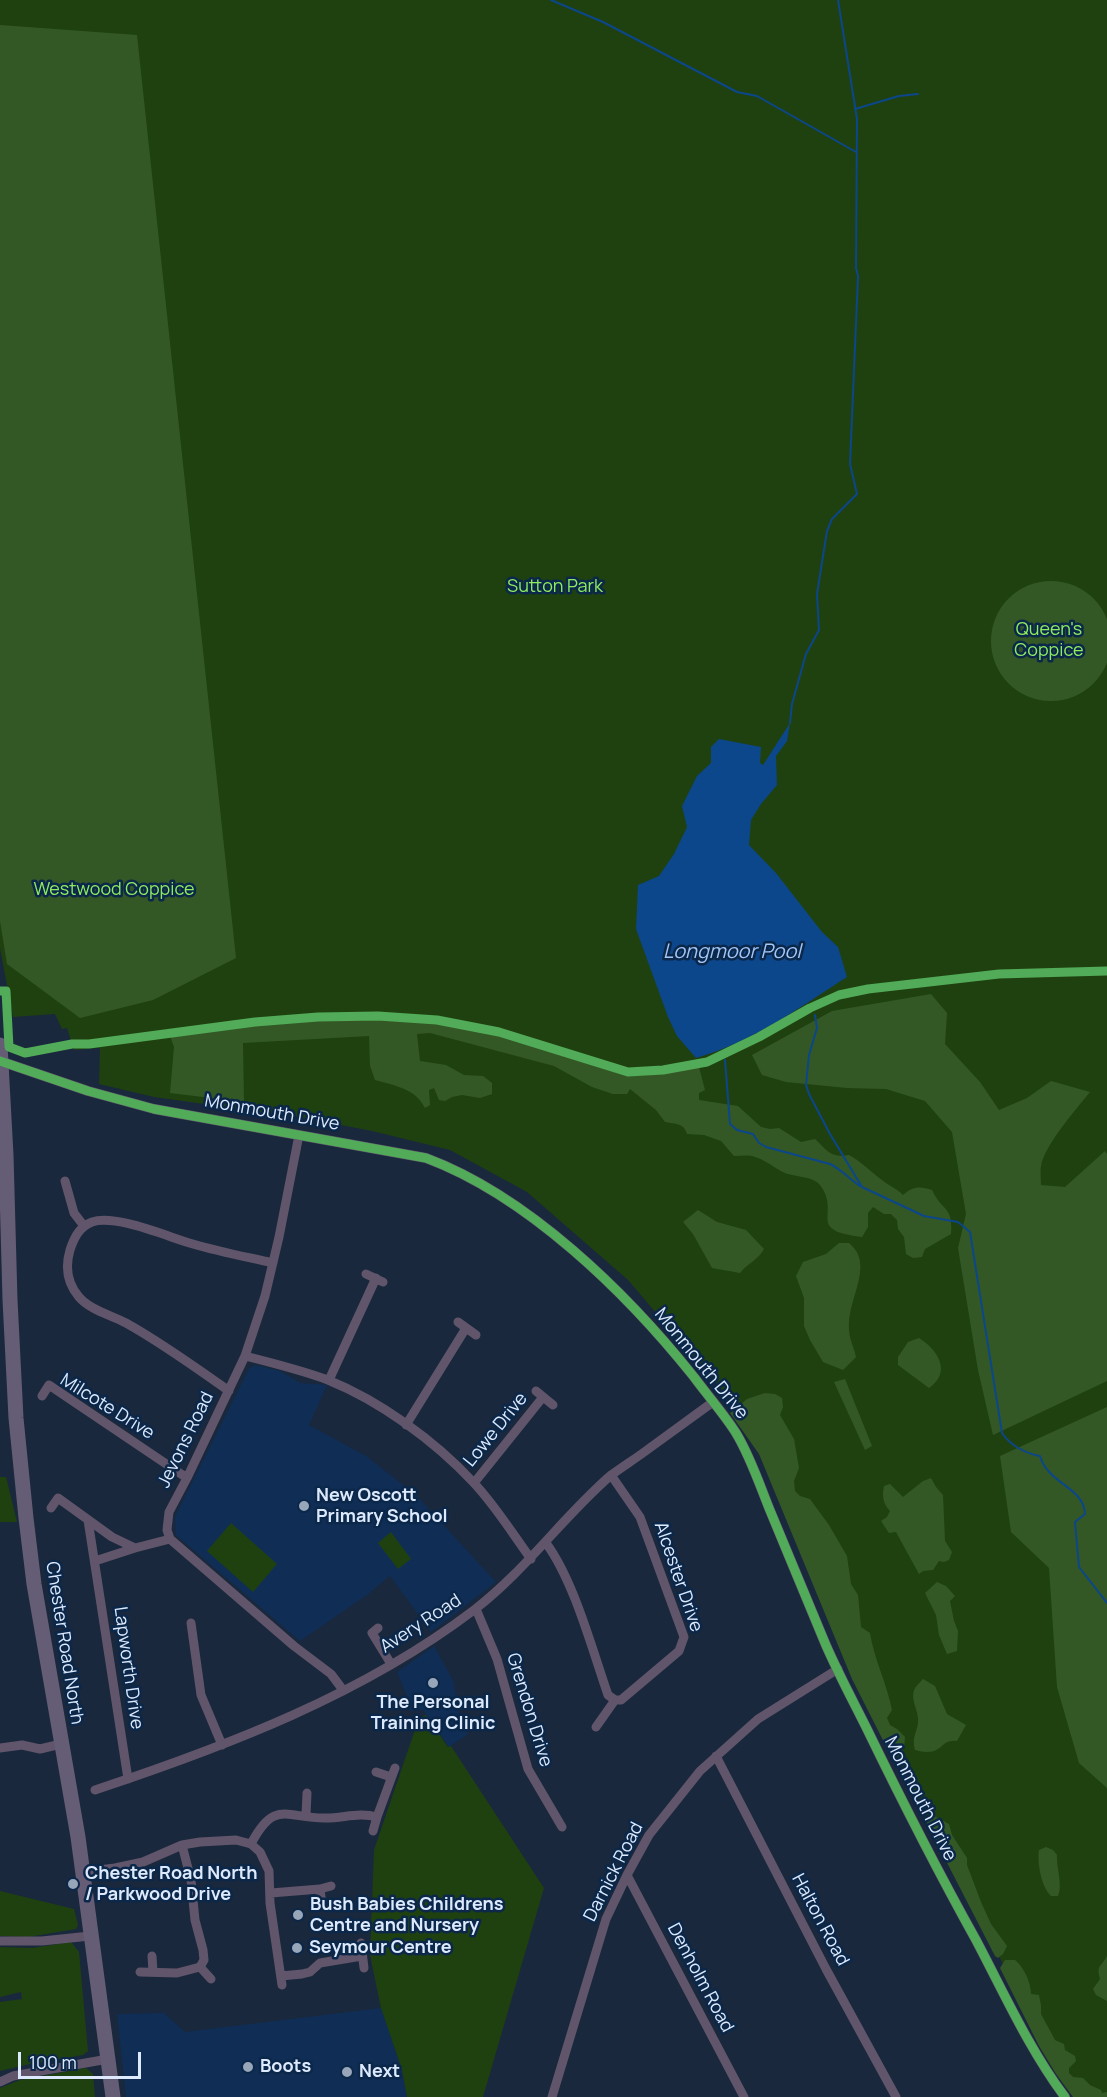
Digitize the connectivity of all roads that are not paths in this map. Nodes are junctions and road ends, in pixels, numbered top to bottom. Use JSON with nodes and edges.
{"nodes":[{"id":1,"x":0,"y":1045,"type":"edge"},
{"id":2,"x":0,"y":1061,"type":"edge"},
{"id":3,"x":299,"y":1135,"type":"junction"},
{"id":4,"x":0,"y":1170,"type":"edge"},
{"id":5,"x":65,"y":1180,"type":"dead end"},
{"id":6,"x":6,"y":1192,"type":"junction"},
{"id":7,"x":84,"y":1226,"type":"junction"},
{"id":8,"x":273,"y":1263,"type":"junction"},
{"id":9,"x":366,"y":1274,"type":"dead end"},
{"id":10,"x":5,"y":1321,"type":"edge"},
{"id":11,"x":476,"y":1335,"type":"dead end"},
{"id":12,"x":245,"y":1356,"type":"junction"},
{"id":13,"x":329,"y":1380,"type":"junction"},
{"id":14,"x":229,"y":1391,"type":"junction"},
{"id":15,"x":42,"y":1396,"type":"dead end"},
{"id":16,"x":713,"y":1402,"type":"junction"},
{"id":17,"x":553,"y":1405,"type":"dead end"},
{"id":18,"x":406,"y":1425,"type":"junction"},
{"id":19,"x":611,"y":1475,"type":"junction"},
{"id":20,"x":187,"y":1479,"type":"junction"},
{"id":21,"x":474,"y":1483,"type":"junction"},
{"id":22,"x":51,"y":1508,"type":"dead end"},
{"id":23,"x":88,"y":1520,"type":"junction"},
{"id":24,"x":170,"y":1539,"type":"junction"},
{"id":25,"x":546,"y":1543,"type":"junction"},
{"id":26,"x":135,"y":1548,"type":"junction"},
{"id":27,"x":531,"y":1558,"type":"junction"},
{"id":28,"x":95,"y":1561,"type":"junction"},
{"id":29,"x":476,"y":1609,"type":"junction"},
{"id":30,"x":191,"y":1623,"type":"dead end"},
{"id":31,"x":372,"y":1633,"type":"dead end"},
{"id":32,"x":391,"y":1664,"type":"junction"},
{"id":33,"x":838,"y":1670,"type":"junction"},
{"id":34,"x":343,"y":1690,"type":"junction"},
{"id":35,"x":615,"y":1700,"type":"junction"},
{"id":36,"x":596,"y":1727,"type":"dead end"},
{"id":37,"x":61,"y":1744,"type":"junction"},
{"id":38,"x":222,"y":1745,"type":"junction"},
{"id":39,"x":0,"y":1748,"type":"edge"},
{"id":40,"x":716,"y":1756,"type":"junction"},
{"id":41,"x":376,"y":1772,"type":"dead end"},
{"id":42,"x":128,"y":1779,"type":"junction"},
{"id":43,"x":95,"y":1790,"type":"dead end"},
{"id":44,"x":307,"y":1793,"type":"dead end"},
{"id":45,"x":306,"y":1815,"type":"junction"},
{"id":46,"x":377,"y":1817,"type":"junction"},
{"id":47,"x":562,"y":1827,"type":"dead end"},
{"id":48,"x":373,"y":1831,"type":"dead end"},
{"id":49,"x":251,"y":1844,"type":"junction"},
{"id":50,"x":182,"y":1845,"type":"junction"},
{"id":51,"x":82,"y":1872,"type":"junction"},
{"id":52,"x":627,"y":1875,"type":"junction"},
{"id":53,"x":331,"y":1886,"type":"dead end"},
{"id":54,"x":320,"y":1889,"type":"junction"},
{"id":55,"x":271,"y":1893,"type":"junction"},
{"id":56,"x":322,"y":1905,"type":"dead end"},
{"id":57,"x":90,"y":1936,"type":"junction"},
{"id":58,"x":0,"y":1941,"type":"edge"},
{"id":59,"x":361,"y":1943,"type":"dead end"},
{"id":60,"x":152,"y":1956,"type":"dead end"},
{"id":61,"x":362,"y":1956,"type":"junction"},
{"id":62,"x":200,"y":1967,"type":"junction"},
{"id":63,"x":364,"y":1968,"type":"dead end"},
{"id":64,"x":140,"y":1972,"type":"dead end"},
{"id":65,"x":153,"y":1972,"type":"junction"},
{"id":66,"x":211,"y":1979,"type":"dead end"},
{"id":67,"x":108,"y":2059,"type":"junction"},
{"id":68,"x":0,"y":2082,"type":"edge"},
{"id":69,"x":113,"y":2097,"type":"edge"},
{"id":70,"x":552,"y":2097,"type":"edge"},
{"id":71,"x":744,"y":2097,"type":"edge"},
{"id":72,"x":896,"y":2097,"type":"edge"},
{"id":73,"x":1065,"y":2097,"type":"edge"}],
"edges":[{"from":1,"to":2,"type":"highway","name":"Chester Road North"},
{"from":2,"to":3,"type":"street","name":"Monmouth Drive"},
{"from":2,"to":6,"type":"highway","name":"Chester Road North"},
{"from":3,"to":8,"type":"street","name":"Jevons Road"},
{"from":3,"to":16,"type":"street","name":"Monmouth Drive"},
{"from":4,"to":6,"type":"highway","name":"Chester Road North"},
{"from":5,"to":7,"type":"street"},
{"from":6,"to":10,"type":"highway","name":"Chester Road North"},
{"from":7,"to":8,"type":"street"},
{"from":7,"to":14,"type":"street"},
{"from":8,"to":12,"type":"street","name":"Jevons Road"},
{"from":9,"to":13,"type":"street"},
{"from":10,"to":37,"type":"highway","name":"Chester Road North"},
{"from":11,"to":18,"type":"street"},
{"from":12,"to":13,"type":"street"},
{"from":12,"to":14,"type":"street","name":"Jevons Road"},
{"from":13,"to":18,"type":"street"},
{"from":14,"to":20,"type":"street","name":"Jevons Road"},
{"from":15,"to":20,"type":"street","name":"Milcote Drive"},
{"from":16,"to":19,"type":"street","name":"Avery Road"},
{"from":16,"to":33,"type":"street","name":"Monmouth Drive"},
{"from":17,"to":21,"type":"street","name":"Lowe Drive"},
{"from":18,"to":21,"type":"street"},
{"from":19,"to":25,"type":"street","name":"Avery Road"},
{"from":19,"to":35,"type":"street","name":"Alcester Drive"},
{"from":20,"to":24,"type":"street","name":"Jevons Road"},
{"from":21,"to":27,"type":"street"},
{"from":22,"to":23,"type":"street"},
{"from":23,"to":26,"type":"street"},
{"from":23,"to":28,"type":"street","name":"Lapworth Drive"},
{"from":24,"to":26,"type":"street"},
{"from":24,"to":34,"type":"street"},
{"from":25,"to":27,"type":"street","name":"Avery Road"},
{"from":25,"to":35,"type":"street"},
{"from":26,"to":28,"type":"street"},
{"from":27,"to":29,"type":"street","name":"Avery Road"},
{"from":28,"to":42,"type":"street","name":"Lapworth Drive"},
{"from":29,"to":32,"type":"street","name":"Avery Road"},
{"from":29,"to":47,"type":"street","name":"Grendon Drive"},
{"from":30,"to":38,"type":"street"},
{"from":31,"to":32,"type":"street"},
{"from":32,"to":34,"type":"street","name":"Avery Road"},
{"from":33,"to":40,"type":"street","name":"Darnick Road"},
{"from":33,"to":73,"type":"street","name":"Monmouth Drive"},
{"from":34,"to":38,"type":"street","name":"Avery Road"},
{"from":35,"to":36,"type":"street","name":"Alcester Drive"},
{"from":37,"to":39,"type":"street"},
{"from":37,"to":51,"type":"highway","name":"Chester Road North"},
{"from":38,"to":42,"type":"street","name":"Avery Road"},
{"from":40,"to":52,"type":"street","name":"Darnick Road"},
{"from":40,"to":72,"type":"street","name":"Halton Road"},
{"from":41,"to":46,"type":"street"},
{"from":42,"to":43,"type":"street","name":"Avery Road"},
{"from":44,"to":45,"type":"street"},
{"from":45,"to":46,"type":"street"},
{"from":45,"to":49,"type":"street"},
{"from":46,"to":48,"type":"street"},
{"from":49,"to":50,"type":"street"},
{"from":49,"to":55,"type":"street"},
{"from":50,"to":51,"type":"street"},
{"from":50,"to":62,"type":"street"},
{"from":51,"to":57,"type":"highway","name":"Chester Road North"},
{"from":52,"to":70,"type":"street","name":"Darnick Road"},
{"from":52,"to":71,"type":"street","name":"Denholm Road"},
{"from":53,"to":54,"type":"street"},
{"from":54,"to":55,"type":"street"},
{"from":54,"to":56,"type":"street"},
{"from":55,"to":61,"type":"street"},
{"from":57,"to":58,"type":"street"},
{"from":57,"to":67,"type":"highway","name":"Chester Road North"},
{"from":59,"to":61,"type":"street"},
{"from":60,"to":65,"type":"street"},
{"from":61,"to":63,"type":"street"},
{"from":62,"to":65,"type":"street"},
{"from":62,"to":66,"type":"street"},
{"from":64,"to":65,"type":"street"},
{"from":67,"to":68,"type":"street"},
{"from":67,"to":69,"type":"highway","name":"Chester Road North"}]}
